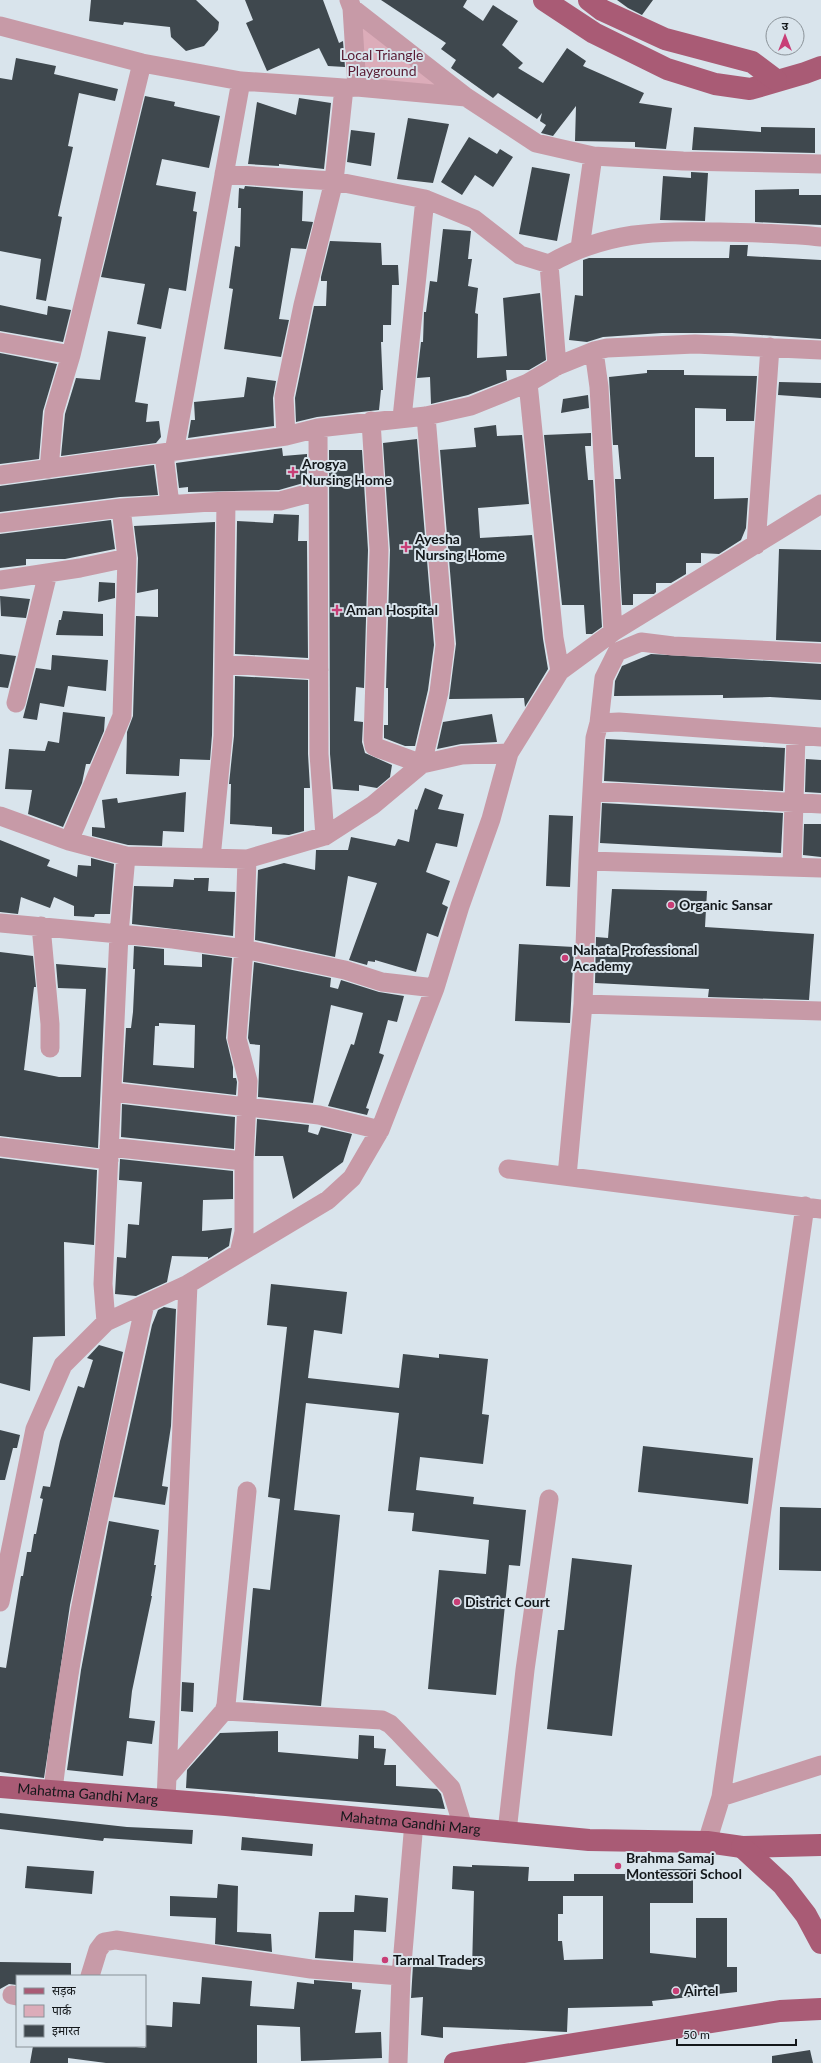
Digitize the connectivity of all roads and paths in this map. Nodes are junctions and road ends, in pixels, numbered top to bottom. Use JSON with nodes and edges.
{"nodes":[{"id":1,"x":544,"y":0,"type":"edge"},
{"id":2,"x":590,"y":0,"type":"edge"},
{"id":3,"x":351,"y":4,"type":"edge"},
{"id":4,"x":0,"y":26,"type":"edge"},
{"id":5,"x":142,"y":63,"type":"junction"},
{"id":6,"x":816,"y":73,"type":"edge"},
{"id":7,"x":776,"y":80,"type":"junction"},
{"id":8,"x":241,"y":81,"type":"junction"},
{"id":9,"x":351,"y":87,"type":"junction"},
{"id":10,"x":466,"y":97,"type":"junction"},
{"id":11,"x":593,"y":156,"type":"junction"},
{"id":12,"x":821,"y":164,"type":"edge"},
{"id":13,"x":224,"y":174,"type":"junction"},
{"id":14,"x":334,"y":181,"type":"junction"},
{"id":15,"x":425,"y":199,"type":"junction"},
{"id":16,"x":821,"y":237,"type":"edge"},
{"id":17,"x":580,"y":248,"type":"junction"},
{"id":18,"x":549,"y":264,"type":"junction"},
{"id":19,"x":0,"y":342,"type":"edge"},
{"id":20,"x":770,"y":347,"type":"junction"},
{"id":21,"x":821,"y":350,"type":"edge"},
{"id":22,"x":594,"y":351,"type":"junction"},
{"id":23,"x":71,"y":355,"type":"junction"},
{"id":24,"x":557,"y":366,"type":"junction"},
{"id":25,"x":528,"y":383,"type":"junction"},
{"id":26,"x":426,"y":416,"type":"junction"},
{"id":27,"x":402,"y":418,"type":"junction"},
{"id":28,"x":371,"y":421,"type":"junction"},
{"id":29,"x":318,"y":428,"type":"junction"},
{"id":30,"x":286,"y":436,"type":"junction"},
{"id":31,"x":169,"y":453,"type":"junction"},
{"id":32,"x":49,"y":469,"type":"junction"},
{"id":33,"x":0,"y":475,"type":"edge"},
{"id":34,"x":318,"y":491,"type":"junction"},
{"id":35,"x":226,"y":501,"type":"junction"},
{"id":36,"x":821,"y":504,"type":"edge"},
{"id":37,"x":170,"y":505,"type":"junction"},
{"id":38,"x":121,"y":508,"type":"junction"},
{"id":39,"x":0,"y":523,"type":"edge"},
{"id":40,"x":756,"y":545,"type":"junction"},
{"id":41,"x":127,"y":558,"type":"junction"},
{"id":42,"x":48,"y":573,"type":"junction"},
{"id":43,"x":0,"y":580,"type":"edge"},
{"id":44,"x":614,"y":632,"type":"junction"},
{"id":45,"x":821,"y":653,"type":"edge"},
{"id":46,"x":224,"y":664,"type":"junction"},
{"id":47,"x":318,"y":670,"type":"junction"},
{"id":48,"x":560,"y":671,"type":"junction"},
{"id":49,"x":16,"y":703,"type":"dead end"},
{"id":50,"x":599,"y":723,"type":"junction"},
{"id":51,"x":796,"y":736,"type":"junction"},
{"id":52,"x":821,"y":737,"type":"edge"},
{"id":53,"x":509,"y":753,"type":"junction"},
{"id":54,"x":422,"y":764,"type":"junction"},
{"id":55,"x":592,"y":791,"type":"junction"},
{"id":56,"x":794,"y":803,"type":"junction"},
{"id":57,"x":821,"y":804,"type":"edge"},
{"id":58,"x":0,"y":816,"type":"edge"},
{"id":59,"x":325,"y":836,"type":"junction"},
{"id":60,"x":68,"y":842,"type":"junction"},
{"id":61,"x":126,"y":856,"type":"junction"},
{"id":62,"x":211,"y":858,"type":"junction"},
{"id":63,"x":247,"y":859,"type":"junction"},
{"id":64,"x":588,"y":861,"type":"junction"},
{"id":65,"x":792,"y":867,"type":"junction"},
{"id":66,"x":821,"y":868,"type":"edge"},
{"id":67,"x":0,"y":923,"type":"edge"},
{"id":68,"x":41,"y":926,"type":"junction"},
{"id":69,"x":119,"y":934,"type":"junction"},
{"id":70,"x":244,"y":949,"type":"junction"},
{"id":71,"x":435,"y":988,"type":"junction"},
{"id":72,"x":583,"y":1004,"type":"junction"},
{"id":73,"x":821,"y":1011,"type":"edge"},
{"id":74,"x":50,"y":1048,"type":"dead end"},
{"id":75,"x":113,"y":1092,"type":"junction"},
{"id":76,"x":248,"y":1108,"type":"junction"},
{"id":77,"x":380,"y":1130,"type":"junction"},
{"id":78,"x":0,"y":1147,"type":"edge"},
{"id":79,"x":109,"y":1154,"type":"junction"},
{"id":80,"x":244,"y":1161,"type":"junction"},
{"id":81,"x":508,"y":1169,"type":"dead end"},
{"id":82,"x":566,"y":1176,"type":"junction"},
{"id":83,"x":813,"y":1207,"type":"edge"},
{"id":84,"x":239,"y":1253,"type":"junction"},
{"id":85,"x":188,"y":1284,"type":"junction"},
{"id":86,"x":145,"y":1304,"type":"junction"},
{"id":87,"x":106,"y":1322,"type":"junction"},
{"id":88,"x":247,"y":1491,"type":"dead end"},
{"id":89,"x":549,"y":1499,"type":"dead end"},
{"id":90,"x":0,"y":1602,"type":"edge"},
{"id":91,"x":224,"y":1711,"type":"junction"},
{"id":92,"x":821,"y":1765,"type":"edge"},
{"id":93,"x":167,"y":1777,"type":"junction"},
{"id":94,"x":0,"y":1787,"type":"edge"},
{"id":95,"x":53,"y":1791,"type":"junction"},
{"id":96,"x":721,"y":1797,"type":"junction"},
{"id":97,"x":166,"y":1800,"type":"junction"},
{"id":98,"x":414,"y":1822,"type":"junction"},
{"id":99,"x":463,"y":1827,"type":"junction"},
{"id":100,"x":507,"y":1832,"type":"junction"},
{"id":101,"x":707,"y":1842,"type":"junction"},
{"id":102,"x":821,"y":1845,"type":"edge"},
{"id":103,"x":742,"y":1847,"type":"junction"},
{"id":104,"x":821,"y":1944,"type":"edge"},
{"id":105,"x":90,"y":1975,"type":"edge"},
{"id":106,"x":401,"y":1976,"type":"junction"},
{"id":107,"x":821,"y":2009,"type":"edge"},
{"id":108,"x":398,"y":2063,"type":"edge"},
{"id":109,"x":454,"y":2063,"type":"edge"}],
"edges":[{"from":1,"to":7,"type":"main road"},
{"from":2,"to":7,"type":"main road"},
{"from":3,"to":9,"type":"street"},
{"from":3,"to":10,"type":"street"},
{"from":4,"to":5,"type":"street"},
{"from":5,"to":8,"type":"street"},
{"from":5,"to":23,"type":"street"},
{"from":6,"to":7,"type":"main road"},
{"from":8,"to":9,"type":"street"},
{"from":8,"to":13,"type":"street"},
{"from":9,"to":10,"type":"street"},
{"from":9,"to":14,"type":"street"},
{"from":10,"to":11,"type":"street"},
{"from":11,"to":12,"type":"street"},
{"from":11,"to":17,"type":"street"},
{"from":13,"to":14,"type":"street"},
{"from":13,"to":31,"type":"street"},
{"from":14,"to":15,"type":"street"},
{"from":14,"to":30,"type":"street"},
{"from":15,"to":18,"type":"street"},
{"from":15,"to":27,"type":"street"},
{"from":16,"to":17,"type":"street"},
{"from":17,"to":18,"type":"street"},
{"from":18,"to":24,"type":"street"},
{"from":19,"to":23,"type":"street"},
{"from":20,"to":21,"type":"street"},
{"from":20,"to":22,"type":"street"},
{"from":20,"to":40,"type":"street"},
{"from":22,"to":24,"type":"street"},
{"from":22,"to":44,"type":"street"},
{"from":23,"to":32,"type":"street"},
{"from":24,"to":25,"type":"street"},
{"from":25,"to":26,"type":"street"},
{"from":25,"to":48,"type":"street"},
{"from":26,"to":27,"type":"street"},
{"from":26,"to":54,"type":"street"},
{"from":27,"to":28,"type":"street"},
{"from":28,"to":29,"type":"street"},
{"from":28,"to":54,"type":"street"},
{"from":29,"to":30,"type":"street"},
{"from":29,"to":34,"type":"street"},
{"from":30,"to":31,"type":"street"},
{"from":31,"to":32,"type":"street"},
{"from":31,"to":37,"type":"street"},
{"from":32,"to":33,"type":"street"},
{"from":34,"to":35,"type":"street"},
{"from":34,"to":47,"type":"street"},
{"from":35,"to":37,"type":"street"},
{"from":35,"to":46,"type":"street"},
{"from":36,"to":40,"type":"street"},
{"from":37,"to":38,"type":"street"},
{"from":38,"to":39,"type":"street"},
{"from":38,"to":41,"type":"street"},
{"from":40,"to":44,"type":"street"},
{"from":41,"to":42,"type":"street"},
{"from":41,"to":60,"type":"street"},
{"from":42,"to":43,"type":"street"},
{"from":42,"to":49,"type":"street"},
{"from":44,"to":48,"type":"street"},
{"from":45,"to":50,"type":"street"},
{"from":46,"to":47,"type":"street"},
{"from":46,"to":62,"type":"street"},
{"from":47,"to":59,"type":"street"},
{"from":48,"to":53,"type":"street"},
{"from":50,"to":51,"type":"street"},
{"from":50,"to":55,"type":"street"},
{"from":51,"to":52,"type":"street"},
{"from":51,"to":56,"type":"street"},
{"from":53,"to":54,"type":"street"},
{"from":53,"to":71,"type":"street"},
{"from":54,"to":59,"type":"street"},
{"from":55,"to":56,"type":"street"},
{"from":55,"to":64,"type":"street"},
{"from":56,"to":57,"type":"street"},
{"from":56,"to":65,"type":"street"},
{"from":58,"to":60,"type":"street"},
{"from":59,"to":63,"type":"street"},
{"from":60,"to":61,"type":"street"},
{"from":61,"to":62,"type":"street"},
{"from":61,"to":69,"type":"street"},
{"from":62,"to":63,"type":"street"},
{"from":63,"to":70,"type":"street"},
{"from":64,"to":65,"type":"street"},
{"from":64,"to":72,"type":"street"},
{"from":65,"to":66,"type":"street"},
{"from":67,"to":68,"type":"street"},
{"from":68,"to":69,"type":"street"},
{"from":68,"to":74,"type":"street"},
{"from":69,"to":70,"type":"street"},
{"from":69,"to":75,"type":"street"},
{"from":70,"to":71,"type":"street"},
{"from":70,"to":76,"type":"street"},
{"from":71,"to":77,"type":"street"},
{"from":72,"to":73,"type":"street"},
{"from":72,"to":82,"type":"street"},
{"from":75,"to":76,"type":"street"},
{"from":75,"to":79,"type":"street"},
{"from":76,"to":77,"type":"street"},
{"from":76,"to":80,"type":"street"},
{"from":77,"to":84,"type":"street"},
{"from":78,"to":79,"type":"street"},
{"from":79,"to":80,"type":"street"},
{"from":79,"to":87,"type":"street"},
{"from":80,"to":84,"type":"street"},
{"from":81,"to":82,"type":"street"},
{"from":82,"to":83,"type":"street"},
{"from":83,"to":96,"type":"street"},
{"from":84,"to":85,"type":"street"},
{"from":85,"to":86,"type":"street"},
{"from":85,"to":93,"type":"street"},
{"from":86,"to":87,"type":"street"},
{"from":86,"to":95,"type":"street"},
{"from":87,"to":90,"type":"street"},
{"from":88,"to":91,"type":"street"},
{"from":89,"to":100,"type":"street"},
{"from":91,"to":93,"type":"street"},
{"from":91,"to":99,"type":"street"},
{"from":92,"to":96,"type":"street"},
{"from":93,"to":97,"type":"street"},
{"from":94,"to":95,"type":"main road","name":"Mahatma Gandhi Marg"},
{"from":95,"to":97,"type":"main road","name":"Mahatma Gandhi Marg"},
{"from":96,"to":101,"type":"street"},
{"from":97,"to":98,"type":"main road","name":"Mahatma Gandhi Marg"},
{"from":98,"to":99,"type":"main road","name":"Mahatma Gandhi Marg"},
{"from":98,"to":106,"type":"street"},
{"from":99,"to":100,"type":"main road","name":"Mahatma Gandhi Marg"},
{"from":100,"to":101,"type":"main road","name":"Mahatma Gandhi Marg"},
{"from":101,"to":103,"type":"main road","name":"Mahatma Gandhi Marg"},
{"from":102,"to":103,"type":"main road","name":"Mahatma Gandhi Marg"},
{"from":103,"to":104,"type":"main road"},
{"from":105,"to":106,"type":"street"},
{"from":106,"to":108,"type":"street"},
{"from":107,"to":109,"type":"main road"}]}
